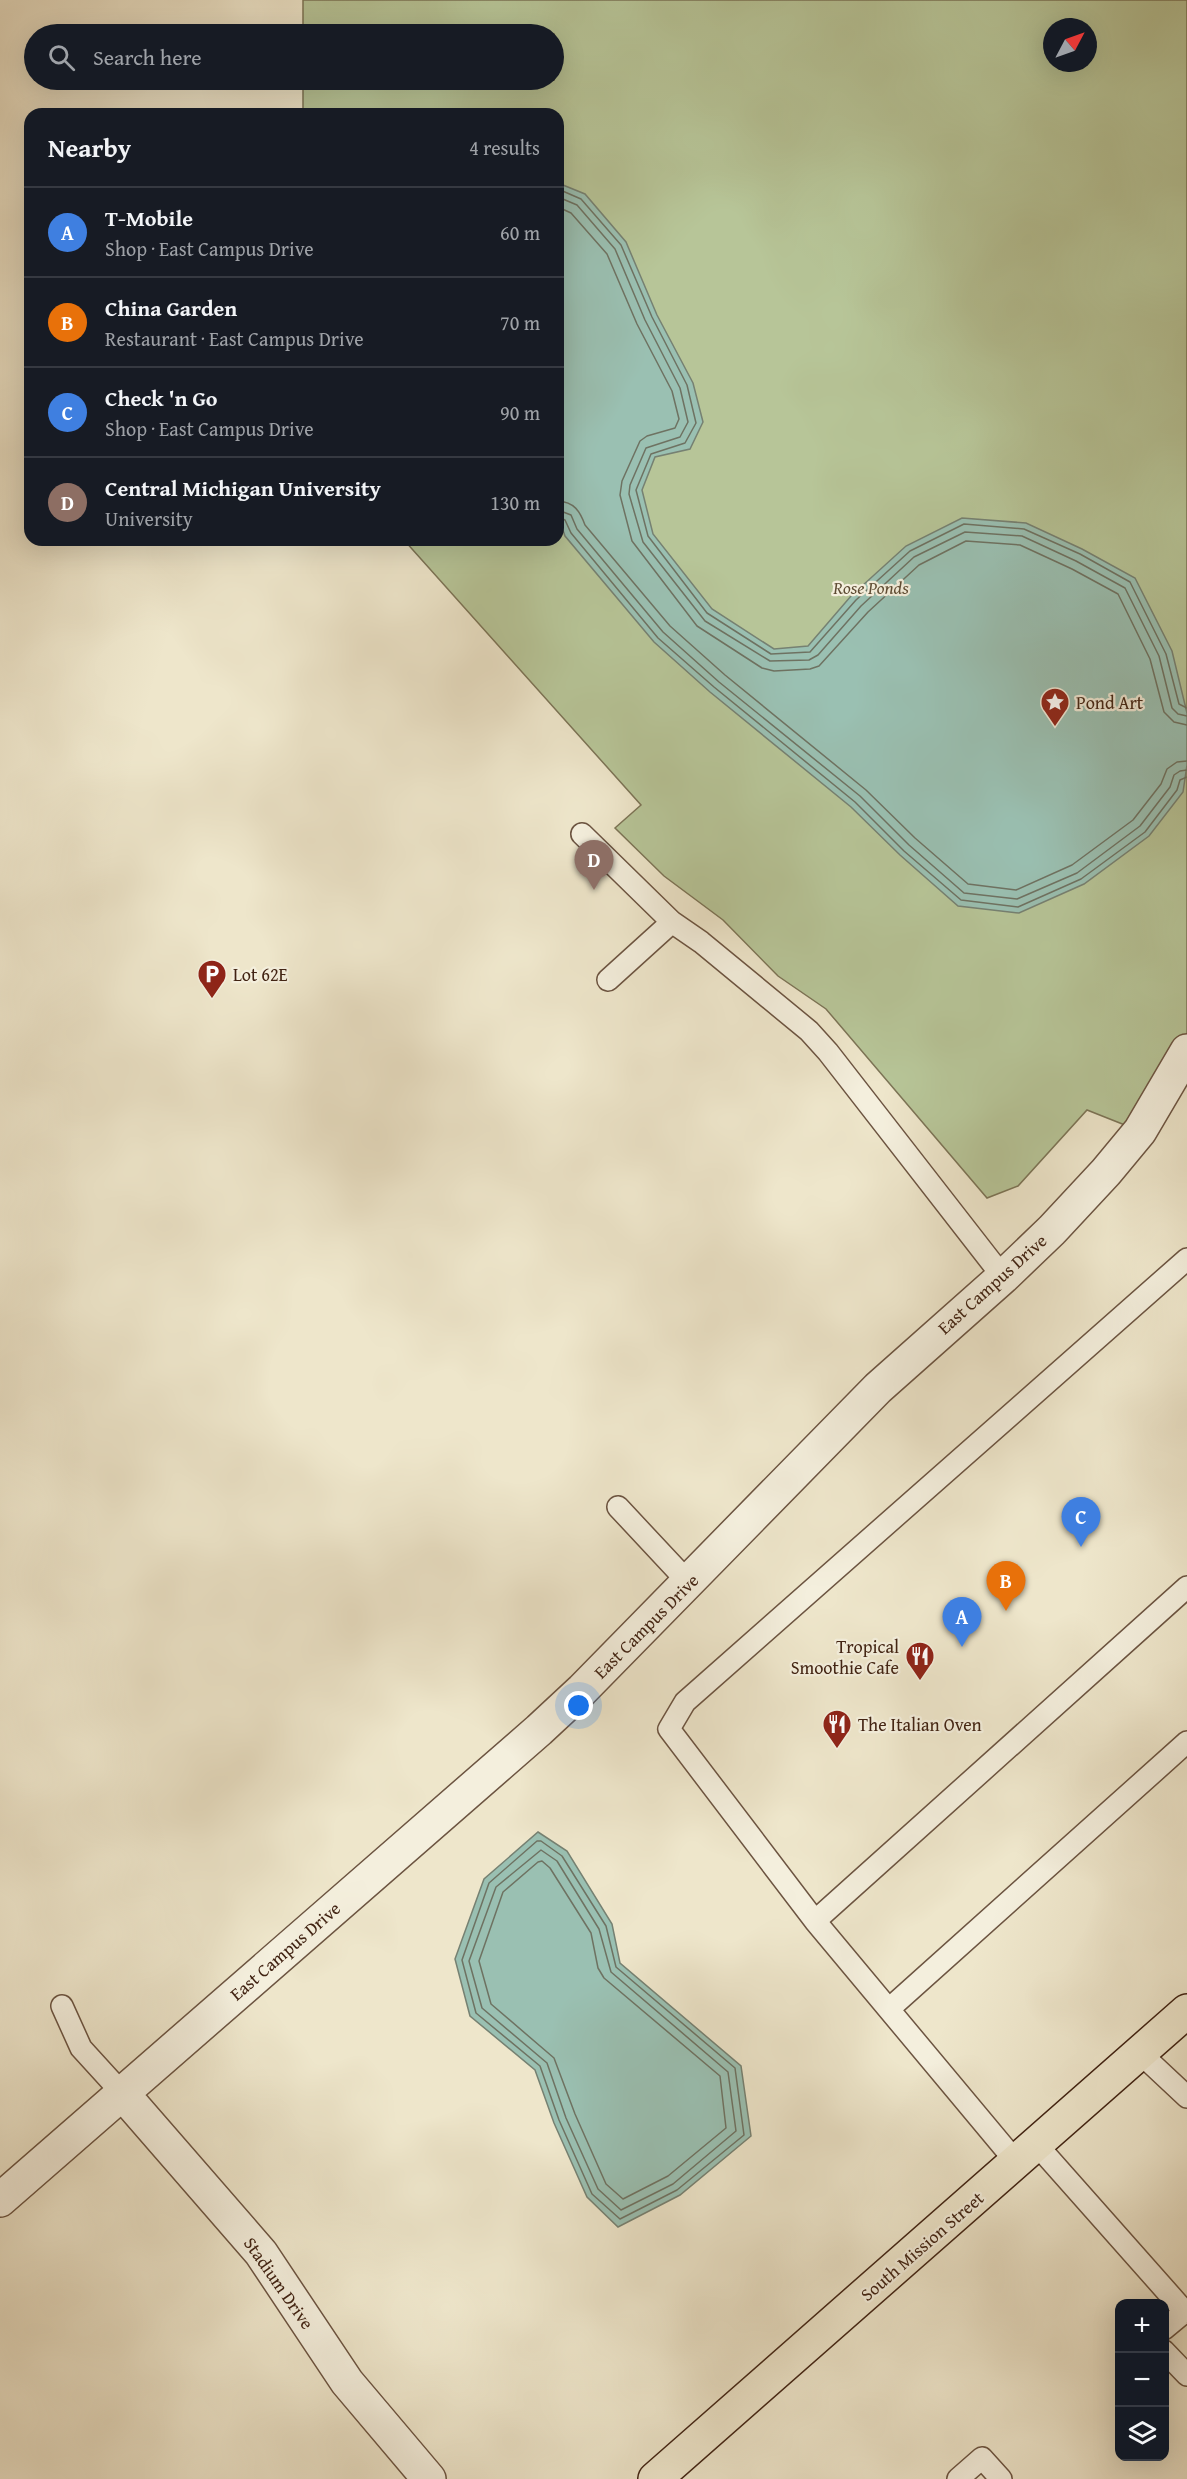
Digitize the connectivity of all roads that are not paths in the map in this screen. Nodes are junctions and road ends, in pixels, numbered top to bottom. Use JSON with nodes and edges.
{"nodes":[{"id":1,"x":582,"y":834,"type":"dead end"},
{"id":2,"x":672,"y":922,"type":"junction"},
{"id":3,"x":608,"y":980,"type":"dead end"},
{"id":4,"x":1187,"y":1051,"type":"edge"},
{"id":5,"x":1187,"y":1259,"type":"edge"},
{"id":6,"x":1003,"y":1277,"type":"junction"},
{"id":7,"x":618,"y":1507,"type":"dead end"},
{"id":8,"x":689,"y":1583,"type":"junction"},
{"id":9,"x":1187,"y":1587,"type":"edge"},
{"id":10,"x":1187,"y":1742,"type":"edge"},
{"id":11,"x":815,"y":1921,"type":"junction"},
{"id":12,"x":62,"y":2006,"type":"dead end"},
{"id":13,"x":890,"y":2009,"type":"junction"},
{"id":14,"x":1187,"y":2011,"type":"edge"},
{"id":15,"x":1140,"y":2053,"type":"junction"},
{"id":16,"x":122,"y":2093,"type":"junction"},
{"id":17,"x":1187,"y":2097,"type":"edge"},
{"id":18,"x":1027,"y":2154,"type":"junction"},
{"id":19,"x":0,"y":2200,"type":"edge"},
{"id":20,"x":1186,"y":2311,"type":"edge"},
{"id":21,"x":1169,"y":2325,"type":"edge"},
{"id":22,"x":1166,"y":2353,"type":"edge"},
{"id":23,"x":1187,"y":2375,"type":"edge"},
{"id":24,"x":429,"y":2479,"type":"edge"},
{"id":25,"x":655,"y":2479,"type":"edge"},
{"id":26,"x":957,"y":2479,"type":"edge"},
{"id":27,"x":1000,"y":2479,"type":"edge"}],
"edges":[{"from":1,"to":2,"type":"lane"},
{"from":2,"to":3,"type":"lane"},
{"from":2,"to":6,"type":"lane"},
{"from":4,"to":6,"type":"street","name":"East Campus Drive"},
{"from":5,"to":11,"type":"lane"},
{"from":6,"to":8,"type":"street","name":"East Campus Drive"},
{"from":7,"to":8,"type":"lane"},
{"from":8,"to":16,"type":"street","name":"East Campus Drive"},
{"from":9,"to":11,"type":"lane"},
{"from":10,"to":13,"type":"lane"},
{"from":11,"to":13,"type":"lane"},
{"from":12,"to":16,"type":"lane"},
{"from":13,"to":18,"type":"lane"},
{"from":14,"to":15,"type":"main road","name":"South Mission Street"},
{"from":15,"to":17,"type":"lane"},
{"from":15,"to":18,"type":"main road","name":"South Mission Street"},
{"from":16,"to":19,"type":"street","name":"East Campus Drive"},
{"from":16,"to":24,"type":"street","name":"Stadium Drive"},
{"from":18,"to":20,"type":"lane"},
{"from":18,"to":25,"type":"main road","name":"South Mission Street"},
{"from":20,"to":21,"type":"lane"},
{"from":22,"to":23,"type":"lane"},
{"from":26,"to":27,"type":"lane"}]}
